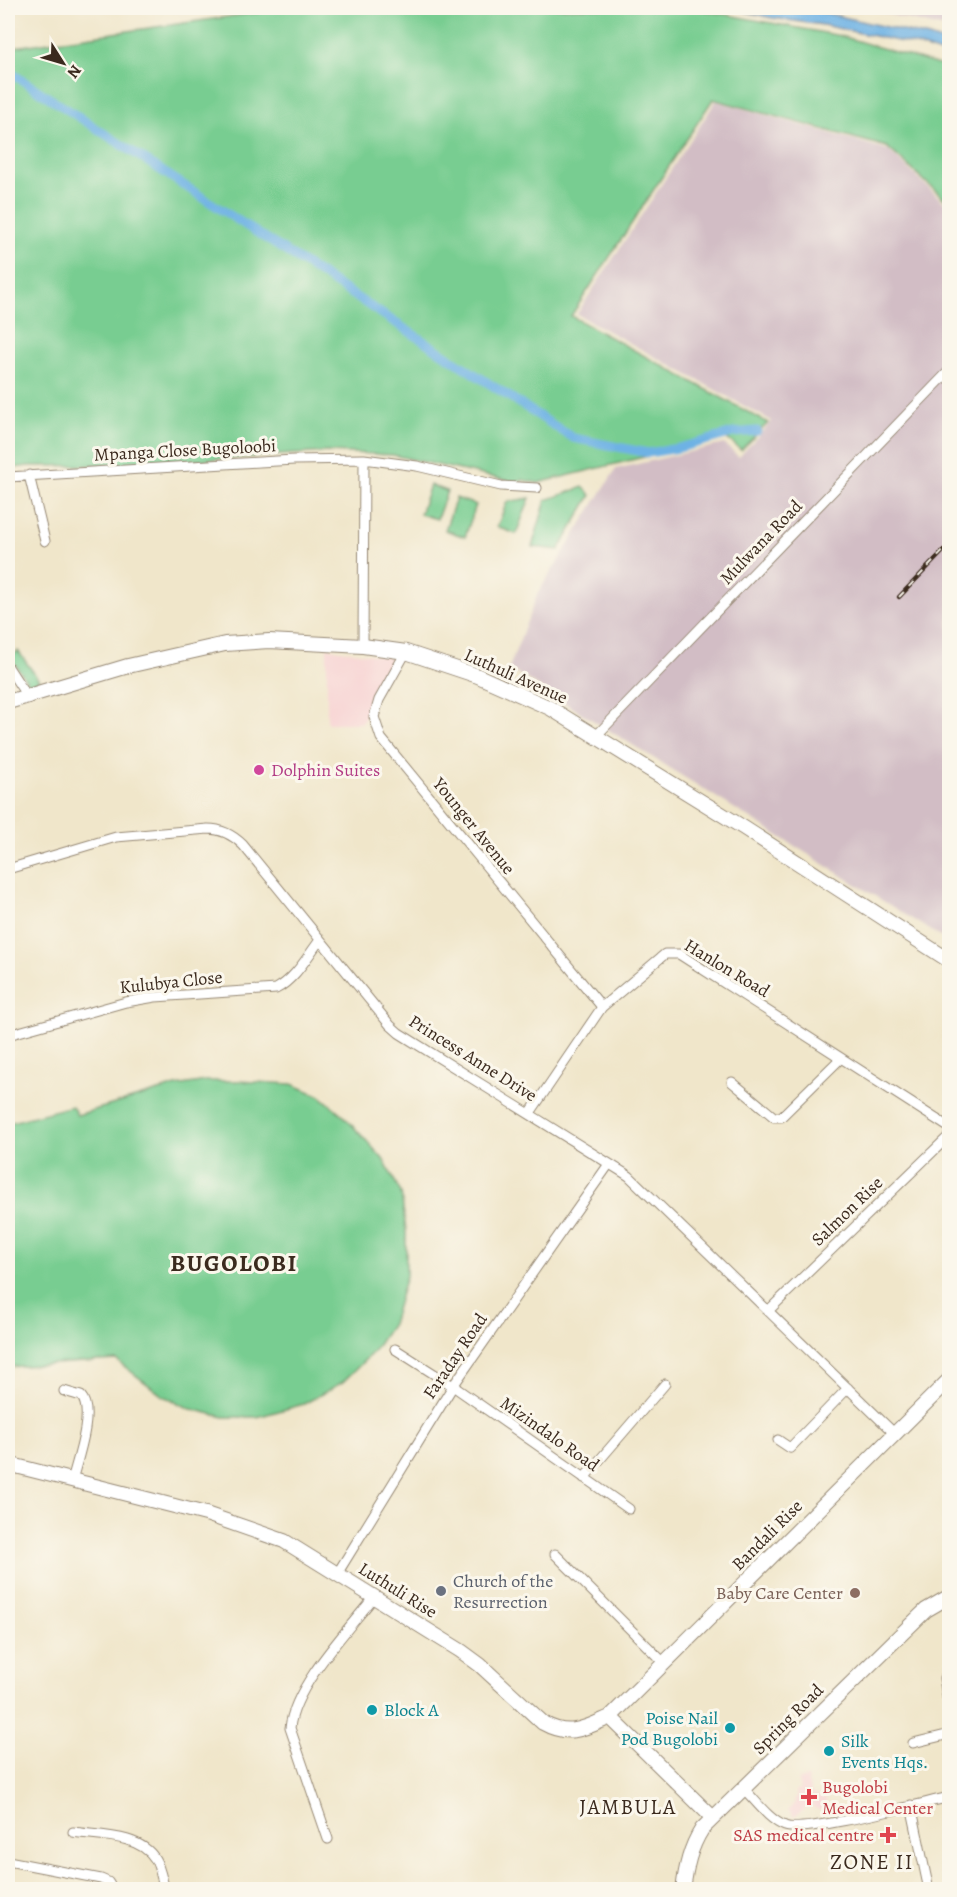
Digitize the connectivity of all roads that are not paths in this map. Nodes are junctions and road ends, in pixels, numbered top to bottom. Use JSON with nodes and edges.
{"nodes":[{"id":1,"x":950,"y":370,"type":"edge"},
{"id":2,"x":364,"y":459,"type":"junction"},
{"id":3,"x":29,"y":475,"type":"junction"},
{"id":4,"x":8,"y":477,"type":"edge"},
{"id":5,"x":537,"y":488,"type":"dead end"},
{"id":6,"x":45,"y":541,"type":"dead end"},
{"id":7,"x":363,"y":646,"type":"junction"},
{"id":8,"x":406,"y":652,"type":"junction"},
{"id":9,"x":8,"y":667,"type":"edge"},
{"id":10,"x":27,"y":696,"type":"junction"},
{"id":11,"x":8,"y":702,"type":"edge"},
{"id":12,"x":596,"y":736,"type":"junction"},
{"id":13,"x":8,"y":869,"type":"edge"},
{"id":14,"x":320,"y":940,"type":"junction"},
{"id":15,"x":950,"y":961,"type":"edge"},
{"id":16,"x":602,"y":1007,"type":"junction"},
{"id":17,"x":8,"y":1035,"type":"edge"},
{"id":18,"x":841,"y":1058,"type":"junction"},
{"id":19,"x":732,"y":1082,"type":"dead end"},
{"id":20,"x":530,"y":1113,"type":"junction"},
{"id":21,"x":950,"y":1128,"type":"edge"},
{"id":22,"x":950,"y":1135,"type":"edge"},
{"id":23,"x":609,"y":1164,"type":"junction"},
{"id":24,"x":768,"y":1311,"type":"junction"},
{"id":25,"x":395,"y":1349,"type":"dead end"},
{"id":26,"x":950,"y":1379,"type":"edge"},
{"id":27,"x":665,"y":1384,"type":"dead end"},
{"id":28,"x":453,"y":1386,"type":"junction"},
{"id":29,"x":848,"y":1388,"type":"junction"},
{"id":30,"x":64,"y":1391,"type":"dead end"},
{"id":31,"x":895,"y":1434,"type":"junction"},
{"id":32,"x":778,"y":1440,"type":"dead end"},
{"id":33,"x":8,"y":1464,"type":"edge"},
{"id":34,"x":584,"y":1478,"type":"junction"},
{"id":35,"x":72,"y":1480,"type":"junction"},
{"id":36,"x":628,"y":1509,"type":"dead end"},
{"id":37,"x":555,"y":1554,"type":"dead end"},
{"id":38,"x":337,"y":1574,"type":"junction"},
{"id":39,"x":950,"y":1596,"type":"edge"},
{"id":40,"x":374,"y":1597,"type":"junction"},
{"id":41,"x":664,"y":1663,"type":"junction"},
{"id":42,"x":944,"y":1678,"type":"dead end"},
{"id":43,"x":950,"y":1715,"type":"edge"},
{"id":44,"x":610,"y":1717,"type":"junction"},
{"id":45,"x":950,"y":1734,"type":"edge"},
{"id":46,"x":913,"y":1743,"type":"dead end"},
{"id":47,"x":744,"y":1789,"type":"junction"},
{"id":48,"x":950,"y":1797,"type":"edge"},
{"id":49,"x":911,"y":1805,"type":"junction"},
{"id":50,"x":713,"y":1818,"type":"junction"},
{"id":51,"x":73,"y":1832,"type":"dead end"},
{"id":52,"x":328,"y":1839,"type":"dead end"},
{"id":53,"x":8,"y":1861,"type":"edge"},
{"id":54,"x":113,"y":1890,"type":"edge"},
{"id":55,"x":165,"y":1890,"type":"edge"},
{"id":56,"x":683,"y":1890,"type":"edge"},
{"id":57,"x":929,"y":1890,"type":"edge"}],
"edges":[{"from":1,"to":12,"type":"street","name":"Mulwana Road"},
{"from":2,"to":3,"type":"street","name":"Mpanga Close Bugoloobi"},
{"from":2,"to":5,"type":"street","name":"Mpanga Close Bugoloobi"},
{"from":2,"to":7,"type":"street"},
{"from":3,"to":4,"type":"street","name":"Mpanga Close Bugoloobi"},
{"from":3,"to":6,"type":"street"},
{"from":7,"to":8,"type":"street","name":"Luthuli Avenue"},
{"from":7,"to":10,"type":"street","name":"Luthuli Avenue"},
{"from":8,"to":12,"type":"street","name":"Luthuli Avenue"},
{"from":8,"to":16,"type":"street","name":"Younger Avenue"},
{"from":9,"to":10,"type":"street"},
{"from":10,"to":11,"type":"street","name":"Luthuli Avenue"},
{"from":12,"to":15,"type":"street","name":"Luthuli Avenue"},
{"from":13,"to":14,"type":"street","name":"Princess Anne Drive"},
{"from":14,"to":17,"type":"street","name":"Kulubya Close"},
{"from":14,"to":20,"type":"street","name":"Princess Anne Drive"},
{"from":16,"to":18,"type":"street","name":"Hanlon Road"},
{"from":16,"to":20,"type":"street","name":"Hanlon Road"},
{"from":18,"to":19,"type":"street"},
{"from":18,"to":21,"type":"street","name":"Hanlon Road"},
{"from":20,"to":23,"type":"street","name":"Princess Anne Drive"},
{"from":22,"to":24,"type":"street","name":"Salmon Rise"},
{"from":23,"to":24,"type":"street","name":"Princess Anne Drive"},
{"from":23,"to":28,"type":"street","name":"Faraday Road"},
{"from":24,"to":29,"type":"street","name":"Princess Anne Drive"},
{"from":25,"to":28,"type":"street","name":"Mizindalo Road"},
{"from":26,"to":31,"type":"street","name":"Bandali Rise"},
{"from":27,"to":34,"type":"street"},
{"from":28,"to":34,"type":"street","name":"Mizindalo Road"},
{"from":28,"to":38,"type":"street","name":"Faraday Road"},
{"from":29,"to":31,"type":"street","name":"Princess Anne Drive"},
{"from":29,"to":32,"type":"street"},
{"from":30,"to":35,"type":"street"},
{"from":31,"to":41,"type":"street","name":"Bandali Rise"},
{"from":33,"to":35,"type":"street","name":"Luthuli Rise"},
{"from":34,"to":36,"type":"street","name":"Mizindalo Road"},
{"from":35,"to":38,"type":"street","name":"Luthuli Rise"},
{"from":37,"to":41,"type":"street"},
{"from":38,"to":40,"type":"street","name":"Luthuli Rise"},
{"from":39,"to":47,"type":"street","name":"Spring Road"},
{"from":40,"to":44,"type":"street","name":"Luthuli Rise"},
{"from":40,"to":52,"type":"street"},
{"from":41,"to":44,"type":"street","name":"Bandali Rise"},
{"from":42,"to":43,"type":"street"},
{"from":44,"to":50,"type":"street"},
{"from":45,"to":46,"type":"street"},
{"from":47,"to":49,"type":"street"},
{"from":47,"to":50,"type":"street","name":"Spring Road"},
{"from":48,"to":49,"type":"street"},
{"from":49,"to":57,"type":"street"},
{"from":50,"to":56,"type":"street","name":"Spring Road"},
{"from":51,"to":55,"type":"street"},
{"from":53,"to":54,"type":"street"}]}
